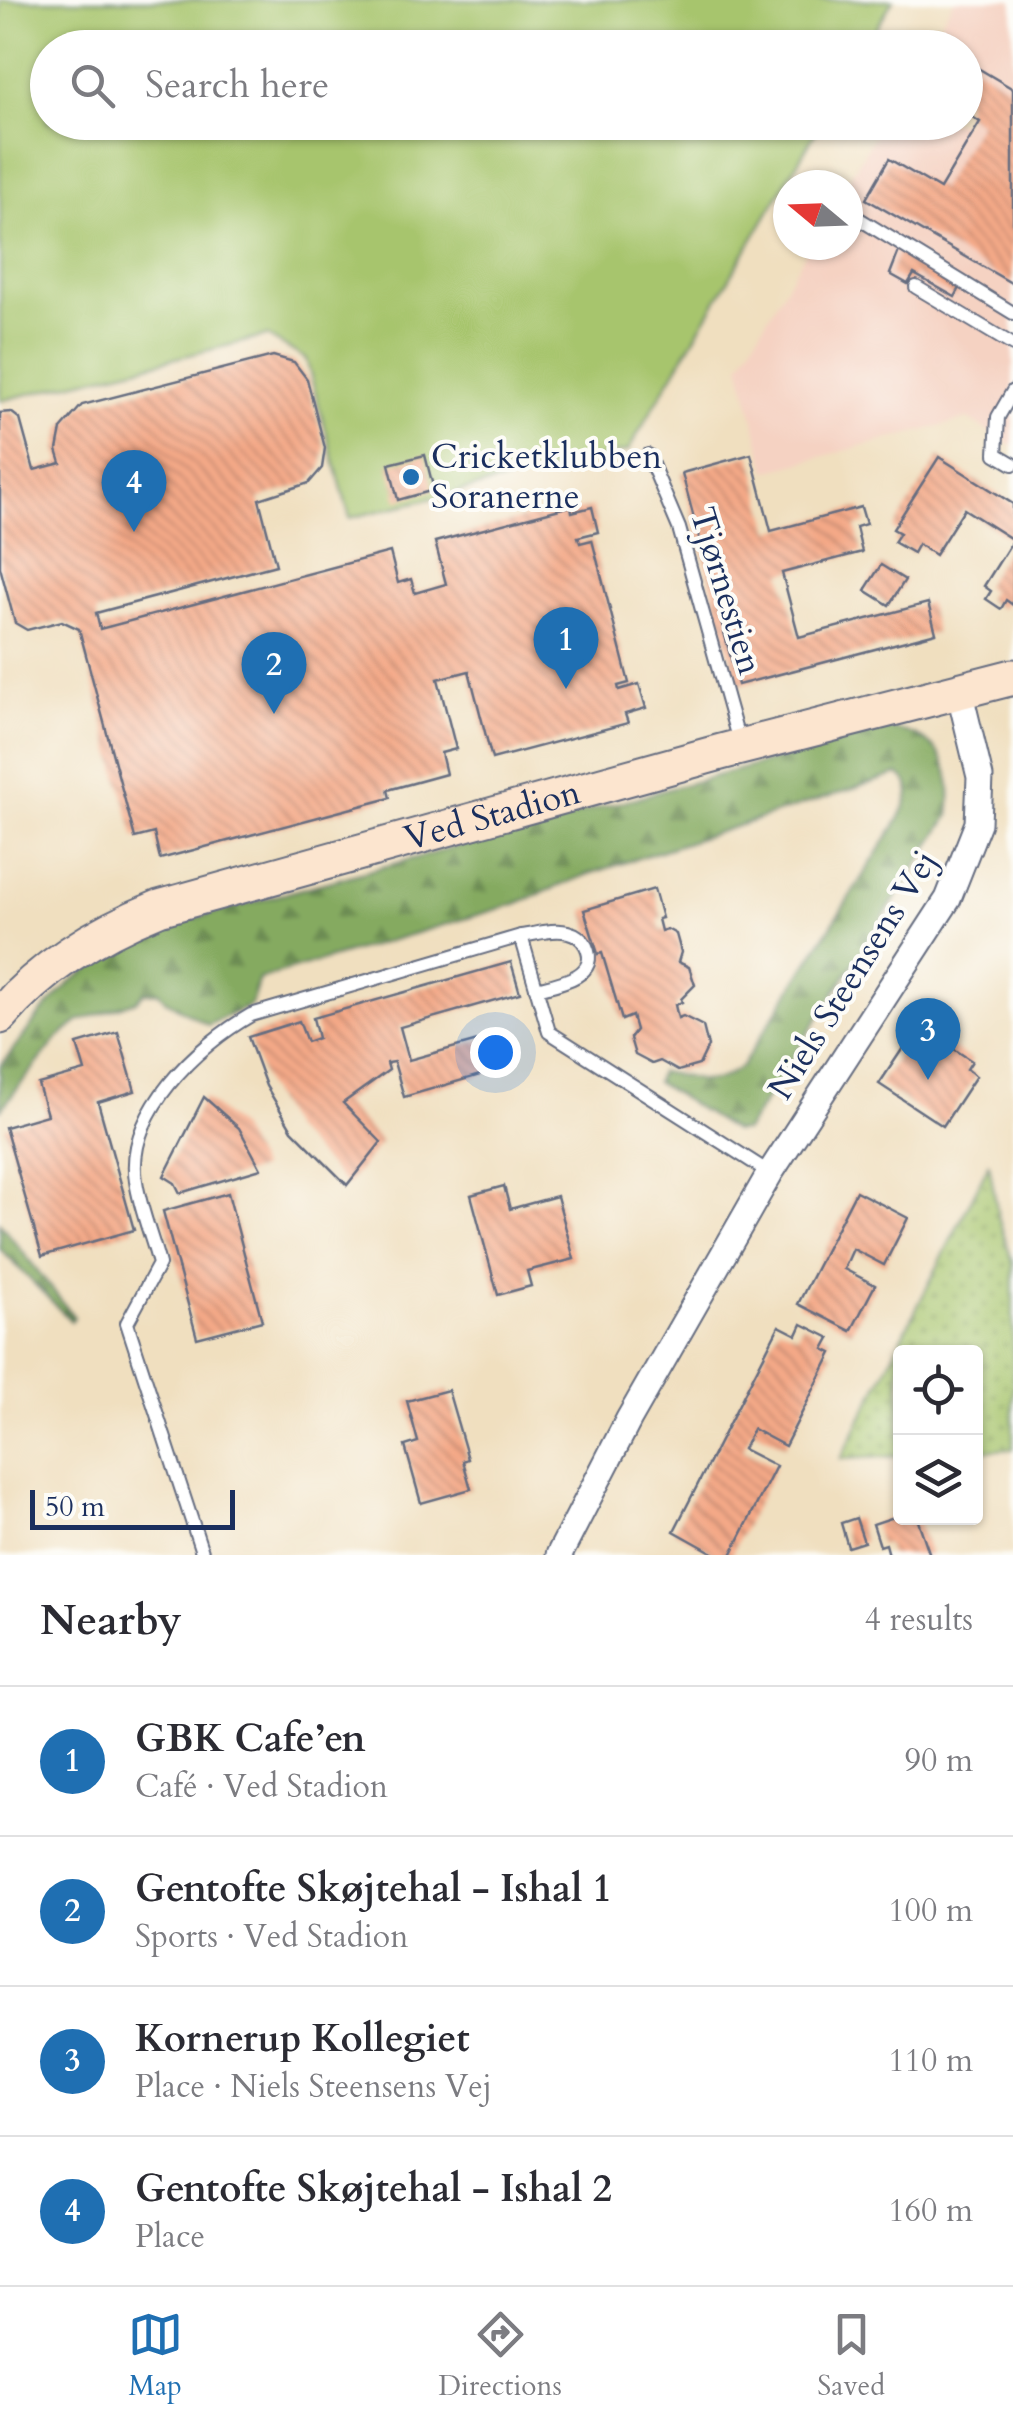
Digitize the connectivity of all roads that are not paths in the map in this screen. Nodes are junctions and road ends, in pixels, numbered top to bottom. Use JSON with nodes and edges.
{"nodes":[{"id":1,"x":863,"y":221,"type":"edge"},
{"id":2,"x":916,"y":287,"type":"dead end"},
{"id":3,"x":1013,"y":312,"type":"edge"},
{"id":4,"x":1013,"y":345,"type":"edge"},
{"id":5,"x":1013,"y":391,"type":"edge"},
{"id":6,"x":648,"y":454,"type":"dead end"},
{"id":7,"x":1013,"y":464,"type":"edge"},
{"id":8,"x":1013,"y":677,"type":"edge"},
{"id":9,"x":960,"y":690,"type":"junction"},
{"id":10,"x":740,"y":747,"type":"junction"},
{"id":11,"x":521,"y":936,"type":"junction"},
{"id":12,"x":536,"y":990,"type":"junction"},
{"id":13,"x":0,"y":1016,"type":"edge"},
{"id":14,"x":770,"y":1173,"type":"junction"},
{"id":15,"x":202,"y":1555,"type":"edge"},
{"id":16,"x":560,"y":1555,"type":"edge"}],
"edges":[{"from":1,"to":3,"type":"lane"},
{"from":2,"to":4,"type":"lane"},
{"from":5,"to":7,"type":"lane"},
{"from":6,"to":10,"type":"lane","name":"Tjørnestien"},
{"from":8,"to":9,"type":"street","name":"Ved Stadion"},
{"from":9,"to":10,"type":"street","name":"Ved Stadion"},
{"from":9,"to":14,"type":"street","name":"Niels Steensens Vej"},
{"from":10,"to":13,"type":"street","name":"Ved Stadion"},
{"from":11,"to":12,"type":"lane"},
{"from":11,"to":12,"type":"lane"},
{"from":11,"to":15,"type":"lane"},
{"from":12,"to":14,"type":"lane"},
{"from":14,"to":16,"type":"street","name":"Niels Steensens Vej"}]}
